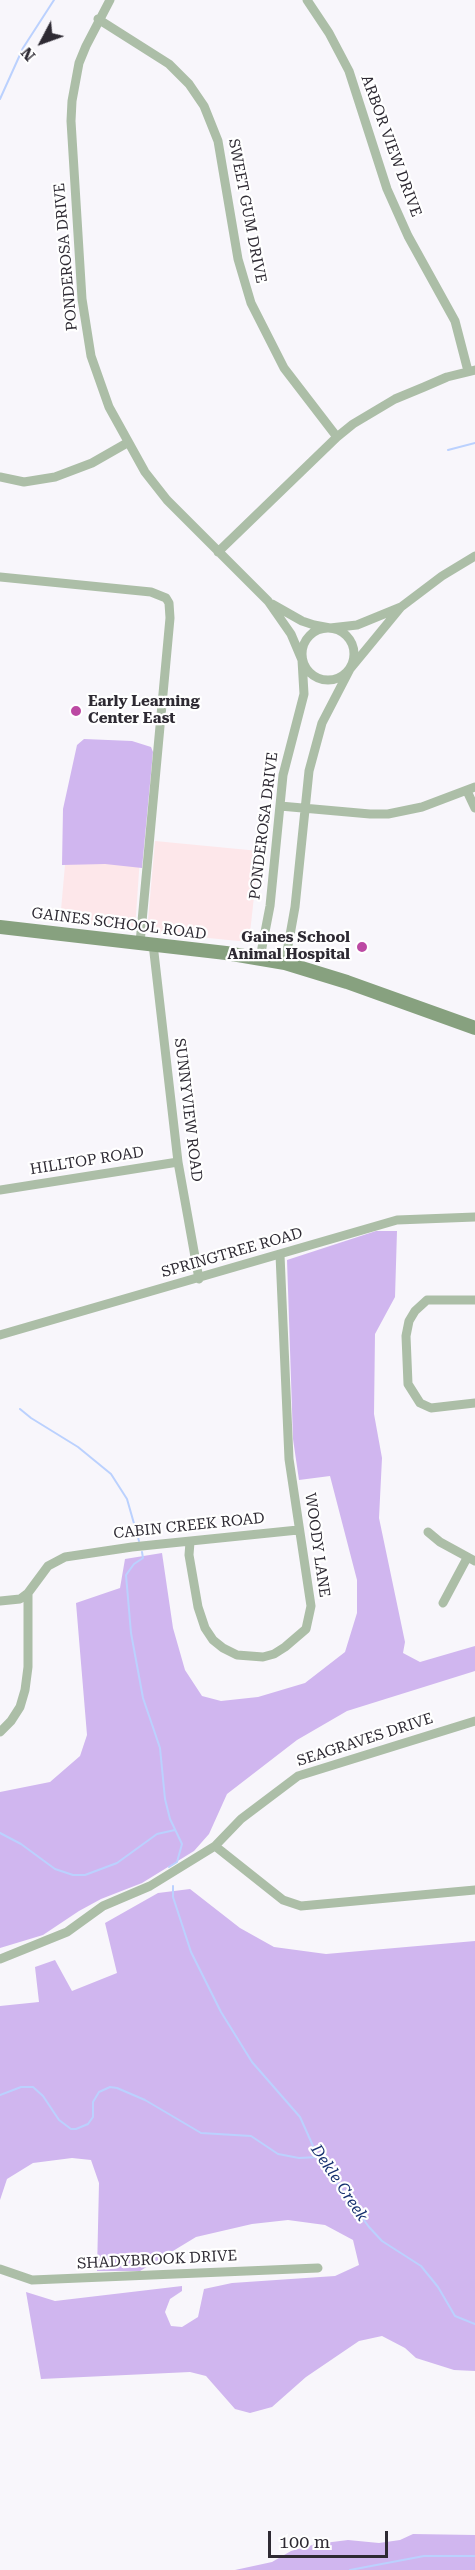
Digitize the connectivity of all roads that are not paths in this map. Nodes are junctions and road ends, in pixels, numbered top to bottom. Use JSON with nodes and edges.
{"nodes":[{"id":1,"x":110,"y":0,"type":"edge"},
{"id":2,"x":307,"y":0,"type":"edge"},
{"id":3,"x":99,"y":19,"type":"junction"},
{"id":4,"x":472,"y":371,"type":"edge"},
{"id":5,"x":337,"y":437,"type":"junction"},
{"id":6,"x":127,"y":443,"type":"junction"},
{"id":7,"x":0,"y":477,"type":"edge"},
{"id":8,"x":218,"y":552,"type":"junction"},
{"id":9,"x":475,"y":556,"type":"edge"},
{"id":10,"x":0,"y":577,"type":"edge"},
{"id":11,"x":268,"y":601,"type":"junction"},
{"id":12,"x":400,"y":607,"type":"junction"},
{"id":13,"x":330,"y":628,"type":"junction"},
{"id":14,"x":302,"y":660,"type":"junction"},
{"id":15,"x":350,"y":669,"type":"junction"},
{"id":16,"x":471,"y":789,"type":"edge"},
{"id":17,"x":280,"y":806,"type":"junction"},
{"id":18,"x":304,"y":808,"type":"junction"},
{"id":19,"x":475,"y":808,"type":"edge"},
{"id":20,"x":0,"y":927,"type":"edge"},
{"id":21,"x":147,"y":944,"type":"junction"},
{"id":22,"x":260,"y":958,"type":"junction"},
{"id":23,"x":285,"y":963,"type":"junction"},
{"id":24,"x":475,"y":1028,"type":"edge"},
{"id":25,"x":178,"y":1162,"type":"junction"},
{"id":26,"x":0,"y":1190,"type":"edge"},
{"id":27,"x":475,"y":1217,"type":"edge"},
{"id":28,"x":280,"y":1254,"type":"junction"},
{"id":29,"x":199,"y":1279,"type":"junction"},
{"id":30,"x":475,"y":1299,"type":"edge"},
{"id":31,"x":0,"y":1335,"type":"edge"},
{"id":32,"x":475,"y":1403,"type":"edge"},
{"id":33,"x":298,"y":1530,"type":"junction"},
{"id":34,"x":428,"y":1532,"type":"dead end"},
{"id":35,"x":190,"y":1542,"type":"junction"},
{"id":36,"x":471,"y":1560,"type":"edge"},
{"id":37,"x":28,"y":1593,"type":"junction"},
{"id":38,"x":0,"y":1601,"type":"edge"},
{"id":39,"x":443,"y":1604,"type":"dead end"},
{"id":40,"x":475,"y":1721,"type":"edge"},
{"id":41,"x":0,"y":1732,"type":"edge"},
{"id":42,"x":215,"y":1846,"type":"junction"},
{"id":43,"x":475,"y":1890,"type":"edge"},
{"id":44,"x":0,"y":1959,"type":"edge"},
{"id":45,"x":318,"y":2268,"type":"dead end"},
{"id":46,"x":0,"y":2269,"type":"edge"}],
"edges":[{"from":1,"to":3,"type":"street","name":"PONDEROSA DRIVE"},
{"from":2,"to":4,"type":"street","name":"ARBOR VIEW DRIVE"},
{"from":3,"to":5,"type":"street","name":"SWEET GUM DRIVE"},
{"from":3,"to":6,"type":"street","name":"PONDEROSA DRIVE"},
{"from":4,"to":5,"type":"street"},
{"from":5,"to":8,"type":"street"},
{"from":6,"to":7,"type":"street"},
{"from":6,"to":8,"type":"street","name":"PONDEROSA DRIVE"},
{"from":8,"to":11,"type":"street","name":"PONDEROSA DRIVE"},
{"from":9,"to":12,"type":"street"},
{"from":10,"to":21,"type":"street","name":"SUNNYVIEW ROAD"},
{"from":11,"to":13,"type":"street","name":"PONDEROSA DRIVE"},
{"from":11,"to":14,"type":"street","name":"PONDEROSA DRIVE"},
{"from":12,"to":13,"type":"street"},
{"from":12,"to":15,"type":"street"},
{"from":13,"to":14,"type":"street"},
{"from":13,"to":15,"type":"street"},
{"from":14,"to":15,"type":"street"},
{"from":14,"to":17,"type":"street","name":"PONDEROSA DRIVE"},
{"from":15,"to":18,"type":"street"},
{"from":16,"to":18,"type":"street"},
{"from":16,"to":19,"type":"street"},
{"from":17,"to":18,"type":"street"},
{"from":17,"to":22,"type":"street","name":"PONDEROSA DRIVE"},
{"from":18,"to":23,"type":"street"},
{"from":20,"to":21,"type":"main road","name":"GAINES SCHOOL ROAD"},
{"from":21,"to":22,"type":"main road","name":"GAINES SCHOOL ROAD"},
{"from":21,"to":25,"type":"street","name":"SUNNYVIEW ROAD"},
{"from":22,"to":23,"type":"main road","name":"GAINES SCHOOL ROAD"},
{"from":23,"to":24,"type":"main road","name":"GAINES SCHOOL ROAD"},
{"from":25,"to":26,"type":"street","name":"HILLTOP ROAD"},
{"from":25,"to":29,"type":"street","name":"SUNNYVIEW ROAD"},
{"from":27,"to":28,"type":"street","name":"SPRINGTREE ROAD"},
{"from":28,"to":29,"type":"street","name":"SPRINGTREE ROAD"},
{"from":28,"to":33,"type":"street","name":"WOODY LANE"},
{"from":29,"to":31,"type":"street","name":"SPRINGTREE ROAD"},
{"from":30,"to":32,"type":"street"},
{"from":33,"to":35,"type":"street","name":"CABIN CREEK ROAD"},
{"from":33,"to":35,"type":"street","name":"WOODY LANE"},
{"from":34,"to":36,"type":"street"},
{"from":35,"to":37,"type":"street","name":"CABIN CREEK ROAD"},
{"from":36,"to":39,"type":"street"},
{"from":37,"to":38,"type":"street"},
{"from":37,"to":41,"type":"street"},
{"from":40,"to":42,"type":"street","name":"SEAGRAVES DRIVE"},
{"from":42,"to":43,"type":"street"},
{"from":42,"to":44,"type":"street","name":"SEAGRAVES DRIVE"},
{"from":45,"to":46,"type":"street","name":"SHADYBROOK DRIVE"}]}
